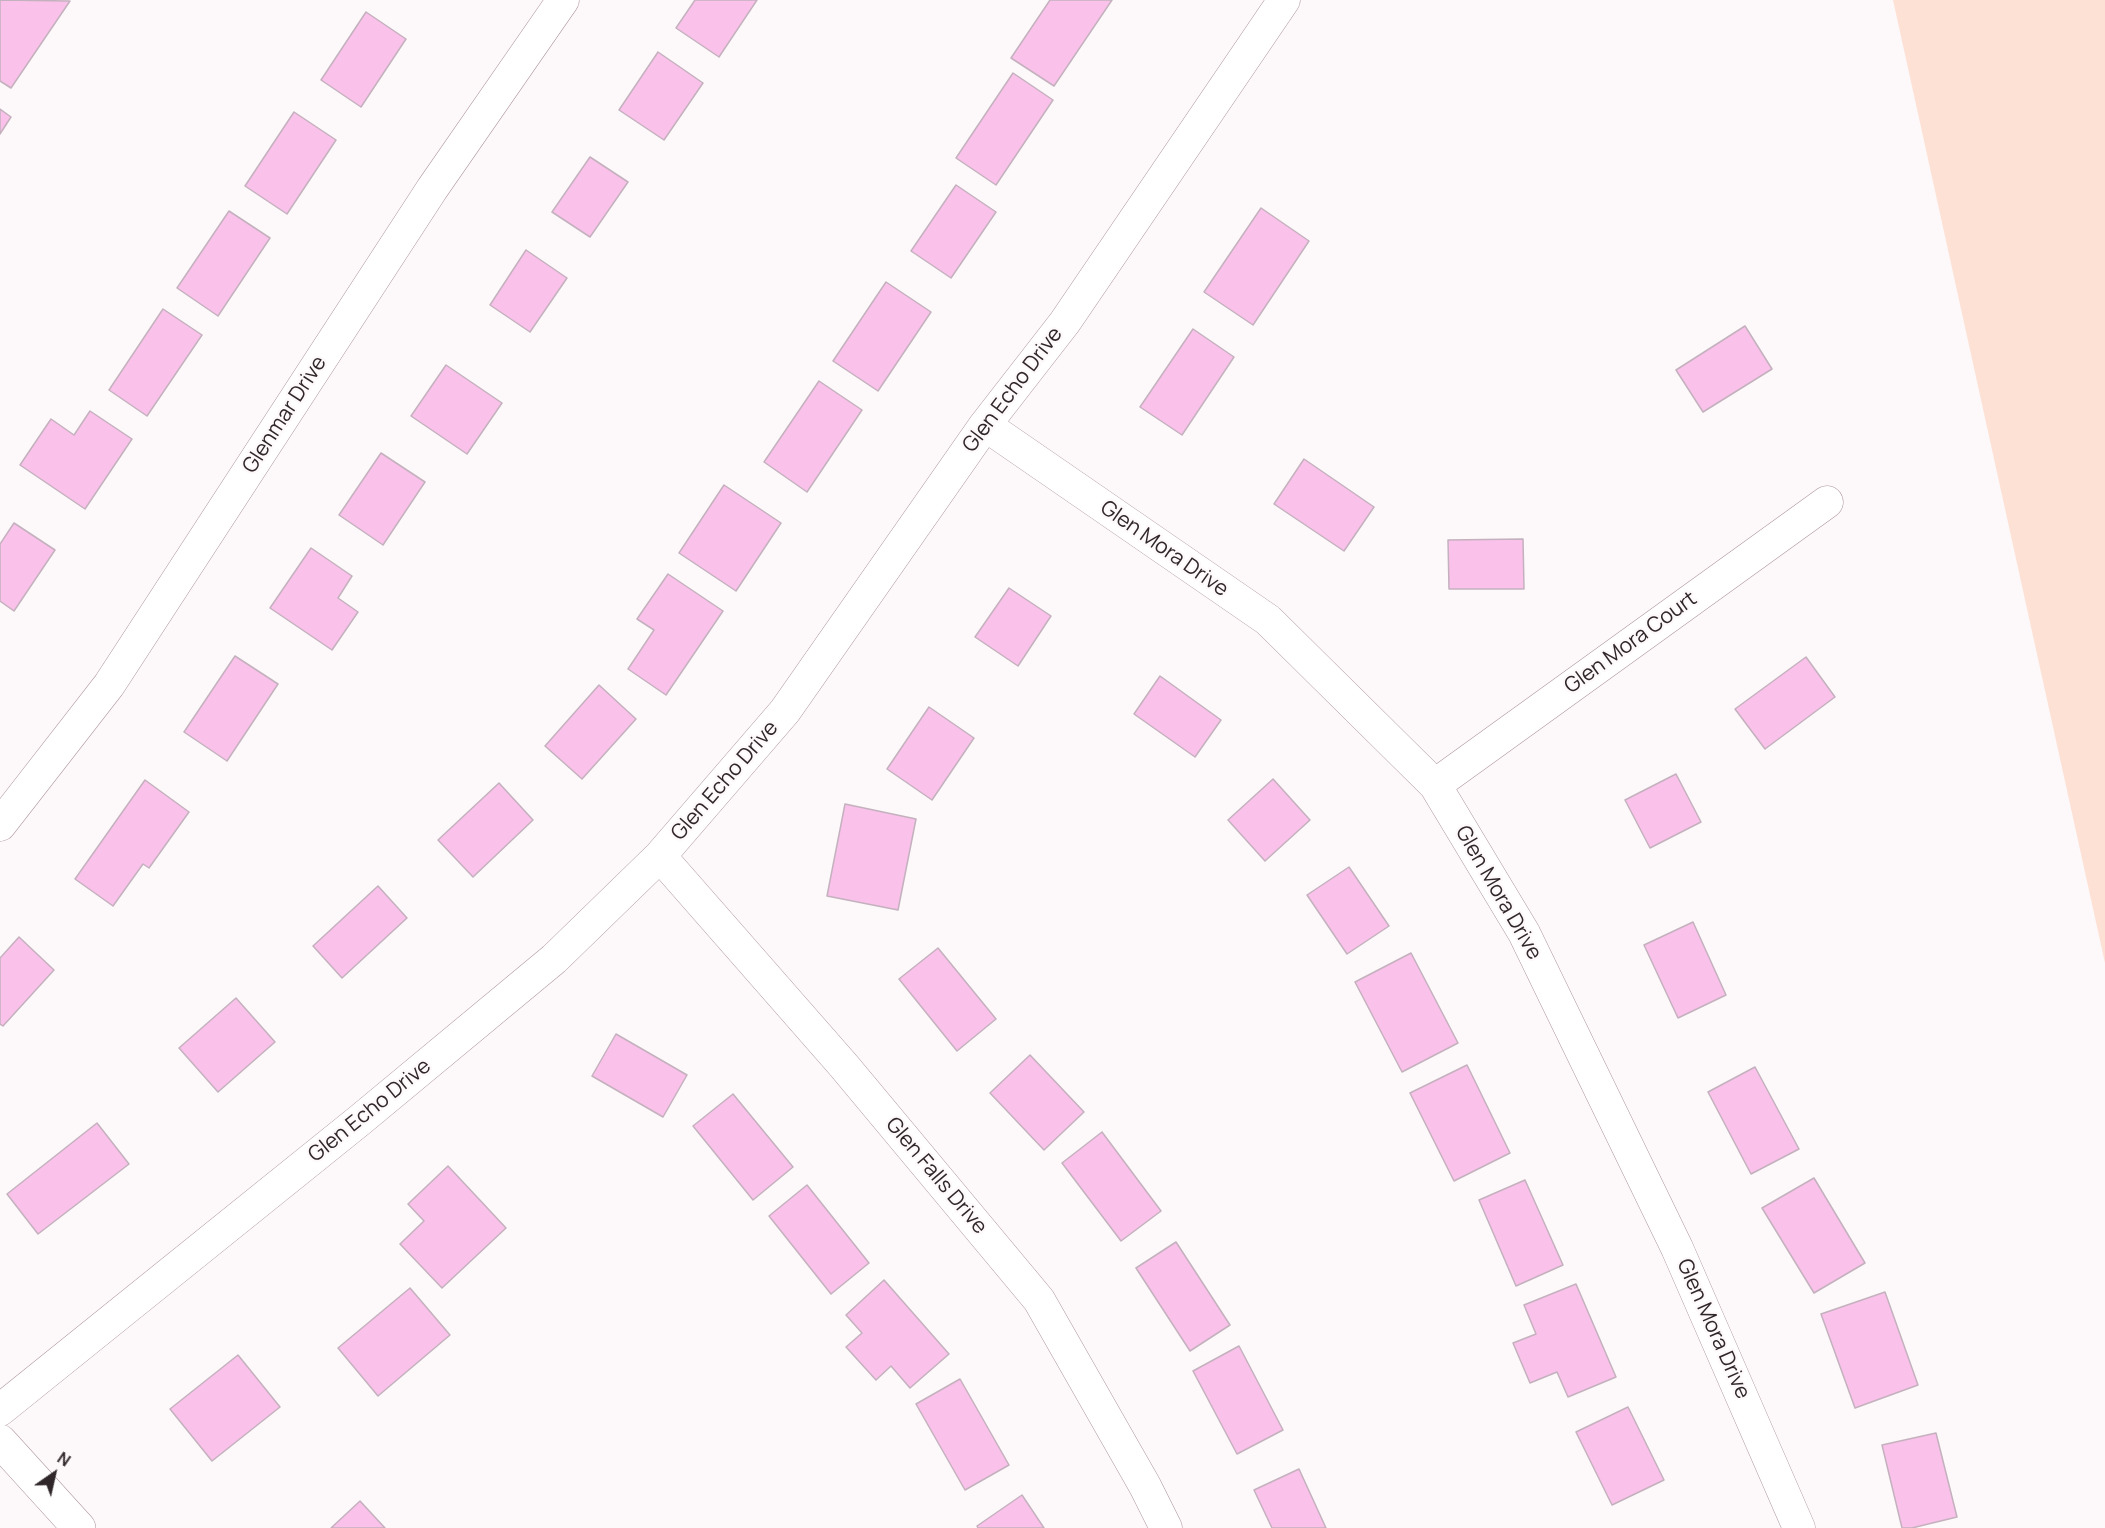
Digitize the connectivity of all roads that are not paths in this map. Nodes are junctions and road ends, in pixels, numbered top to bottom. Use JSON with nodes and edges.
{"nodes":[{"id":1,"x":563,"y":0,"type":"edge"},
{"id":2,"x":1284,"y":0,"type":"edge"},
{"id":3,"x":985,"y":425,"type":"junction"},
{"id":4,"x":1827,"y":501,"type":"dead end"},
{"id":5,"x":1435,"y":785,"type":"junction"},
{"id":6,"x":0,"y":825,"type":"edge"},
{"id":7,"x":660,"y":856,"type":"junction"},
{"id":8,"x":0,"y":1410,"type":"edge"},
{"id":9,"x":0,"y":1441,"type":"edge"},
{"id":10,"x":79,"y":1528,"type":"edge"},
{"id":11,"x":1166,"y":1528,"type":"edge"},
{"id":12,"x":1799,"y":1528,"type":"edge"}],
"edges":[{"from":1,"to":6,"type":"street","name":"Glenmar Drive"},
{"from":2,"to":3,"type":"street","name":"Glen Echo Drive"},
{"from":3,"to":5,"type":"street","name":"Glen Mora Drive"},
{"from":3,"to":7,"type":"street","name":"Glen Echo Drive"},
{"from":4,"to":5,"type":"street","name":"Glen Mora Court"},
{"from":5,"to":12,"type":"street","name":"Glen Mora Drive"},
{"from":7,"to":8,"type":"street","name":"Glen Echo Drive"},
{"from":7,"to":11,"type":"street","name":"Glen Falls Drive"},
{"from":9,"to":10,"type":"street"}]}
